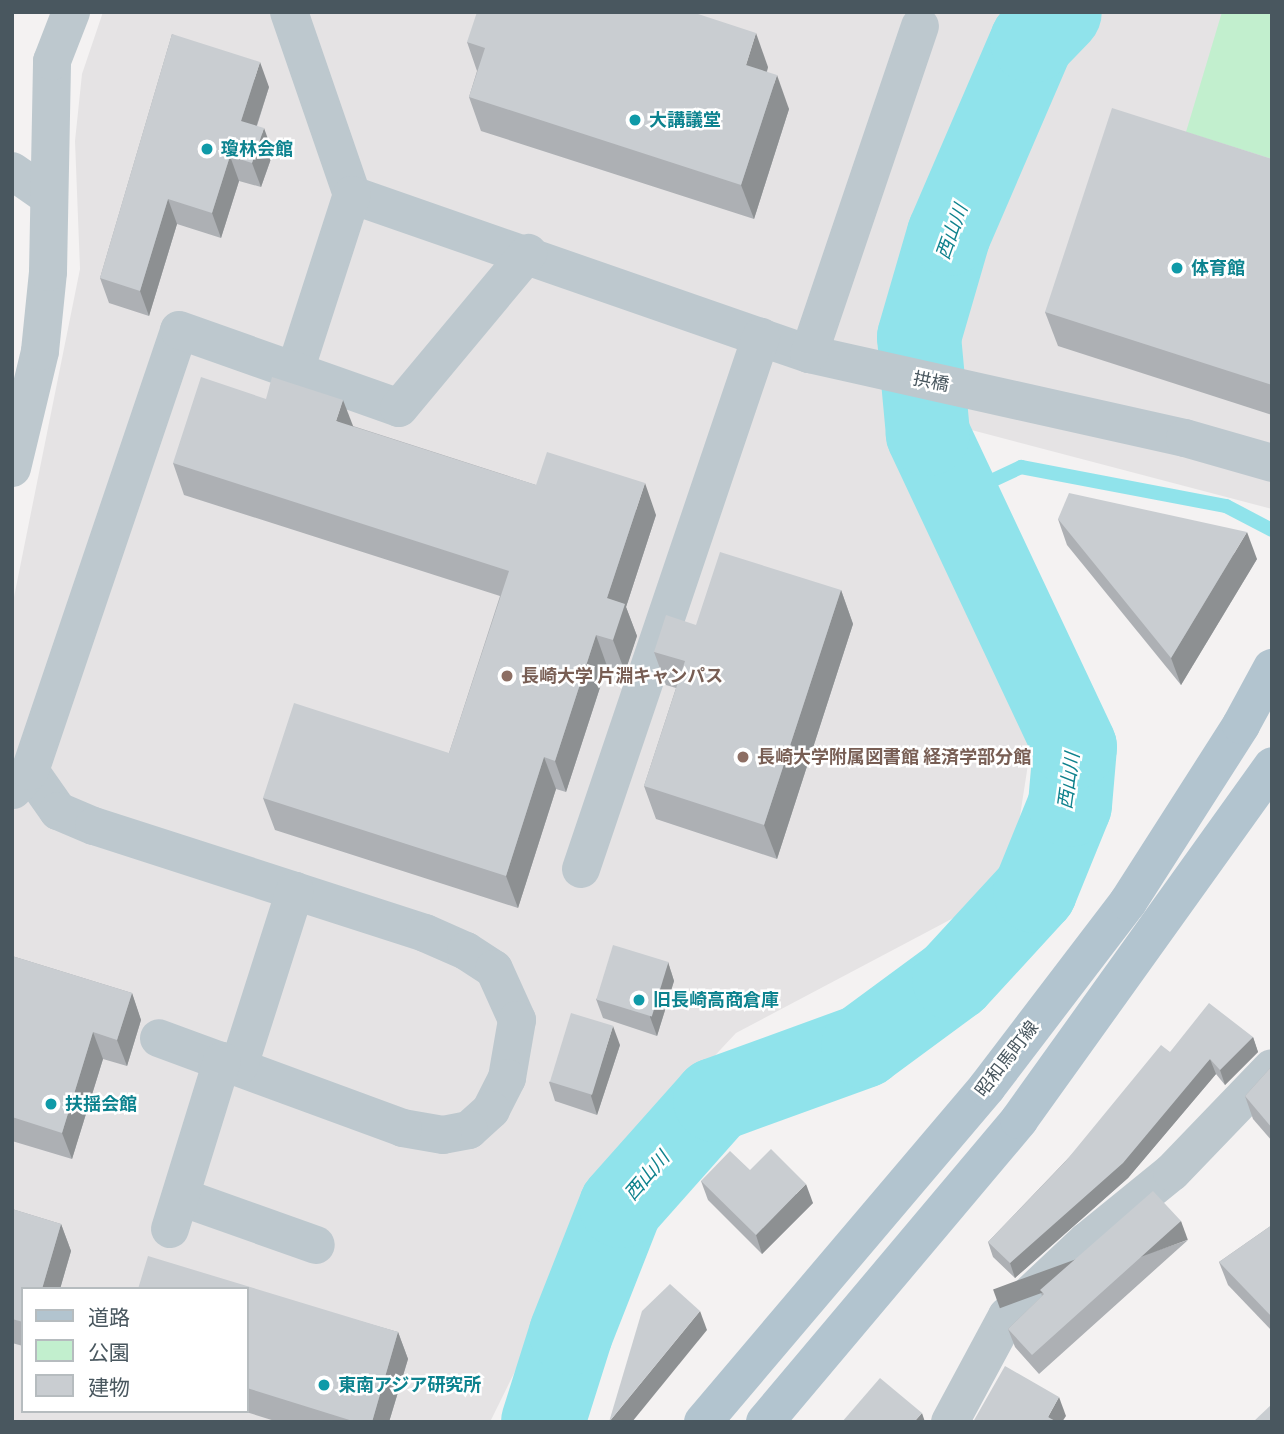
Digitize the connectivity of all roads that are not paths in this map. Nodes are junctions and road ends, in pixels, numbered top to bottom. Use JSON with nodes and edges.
{"nodes":[{"id":1,"x":289,"y":12,"type":"edge"},
{"id":2,"x":69,"y":16,"type":"edge"},
{"id":3,"x":920,"y":26,"type":"dead end"},
{"id":4,"x":12,"y":171,"type":"edge"},
{"id":5,"x":352,"y":195,"type":"junction"},
{"id":6,"x":48,"y":196,"type":"junction"},
{"id":7,"x":528,"y":253,"type":"junction"},
{"id":8,"x":761,"y":337,"type":"junction"},
{"id":9,"x":809,"y":354,"type":"junction"},
{"id":10,"x":295,"y":371,"type":"junction"},
{"id":11,"x":1272,"y":463,"type":"edge"},
{"id":12,"x":12,"y":468,"type":"edge"},
{"id":13,"x":1272,"y":668,"type":"edge"},
{"id":14,"x":1272,"y":766,"type":"edge"},
{"id":15,"x":21,"y":781,"type":"edge"},
{"id":16,"x":581,"y":869,"type":"dead end"},
{"id":17,"x":295,"y":891,"type":"junction"},
{"id":18,"x":159,"y":1038,"type":"dead end"},
{"id":19,"x":231,"y":1063,"type":"junction"},
{"id":20,"x":1272,"y":1068,"type":"edge"},
{"id":21,"x":316,"y":1245,"type":"dead end"},
{"id":22,"x":703,"y":1422,"type":"edge"},
{"id":23,"x":765,"y":1422,"type":"edge"},
{"id":24,"x":950,"y":1422,"type":"edge"}],
"edges":[{"from":1,"to":5,"type":"street"},
{"from":2,"to":6,"type":"street"},
{"from":3,"to":9,"type":"street"},
{"from":4,"to":6,"type":"street"},
{"from":5,"to":7,"type":"street","name":"拱橋"},
{"from":5,"to":10,"type":"street"},
{"from":6,"to":12,"type":"street"},
{"from":7,"to":8,"type":"street","name":"拱橋"},
{"from":7,"to":10,"type":"street"},
{"from":8,"to":9,"type":"street","name":"拱橋"},
{"from":8,"to":16,"type":"street"},
{"from":9,"to":11,"type":"street","name":"拱橋"},
{"from":10,"to":15,"type":"street"},
{"from":13,"to":22,"type":"main road","name":"昭和馬町線"},
{"from":14,"to":23,"type":"main road"},
{"from":15,"to":17,"type":"street"},
{"from":17,"to":19,"type":"street"},
{"from":17,"to":19,"type":"street"},
{"from":18,"to":19,"type":"street"},
{"from":19,"to":21,"type":"street"},
{"from":20,"to":24,"type":"street"}]}
